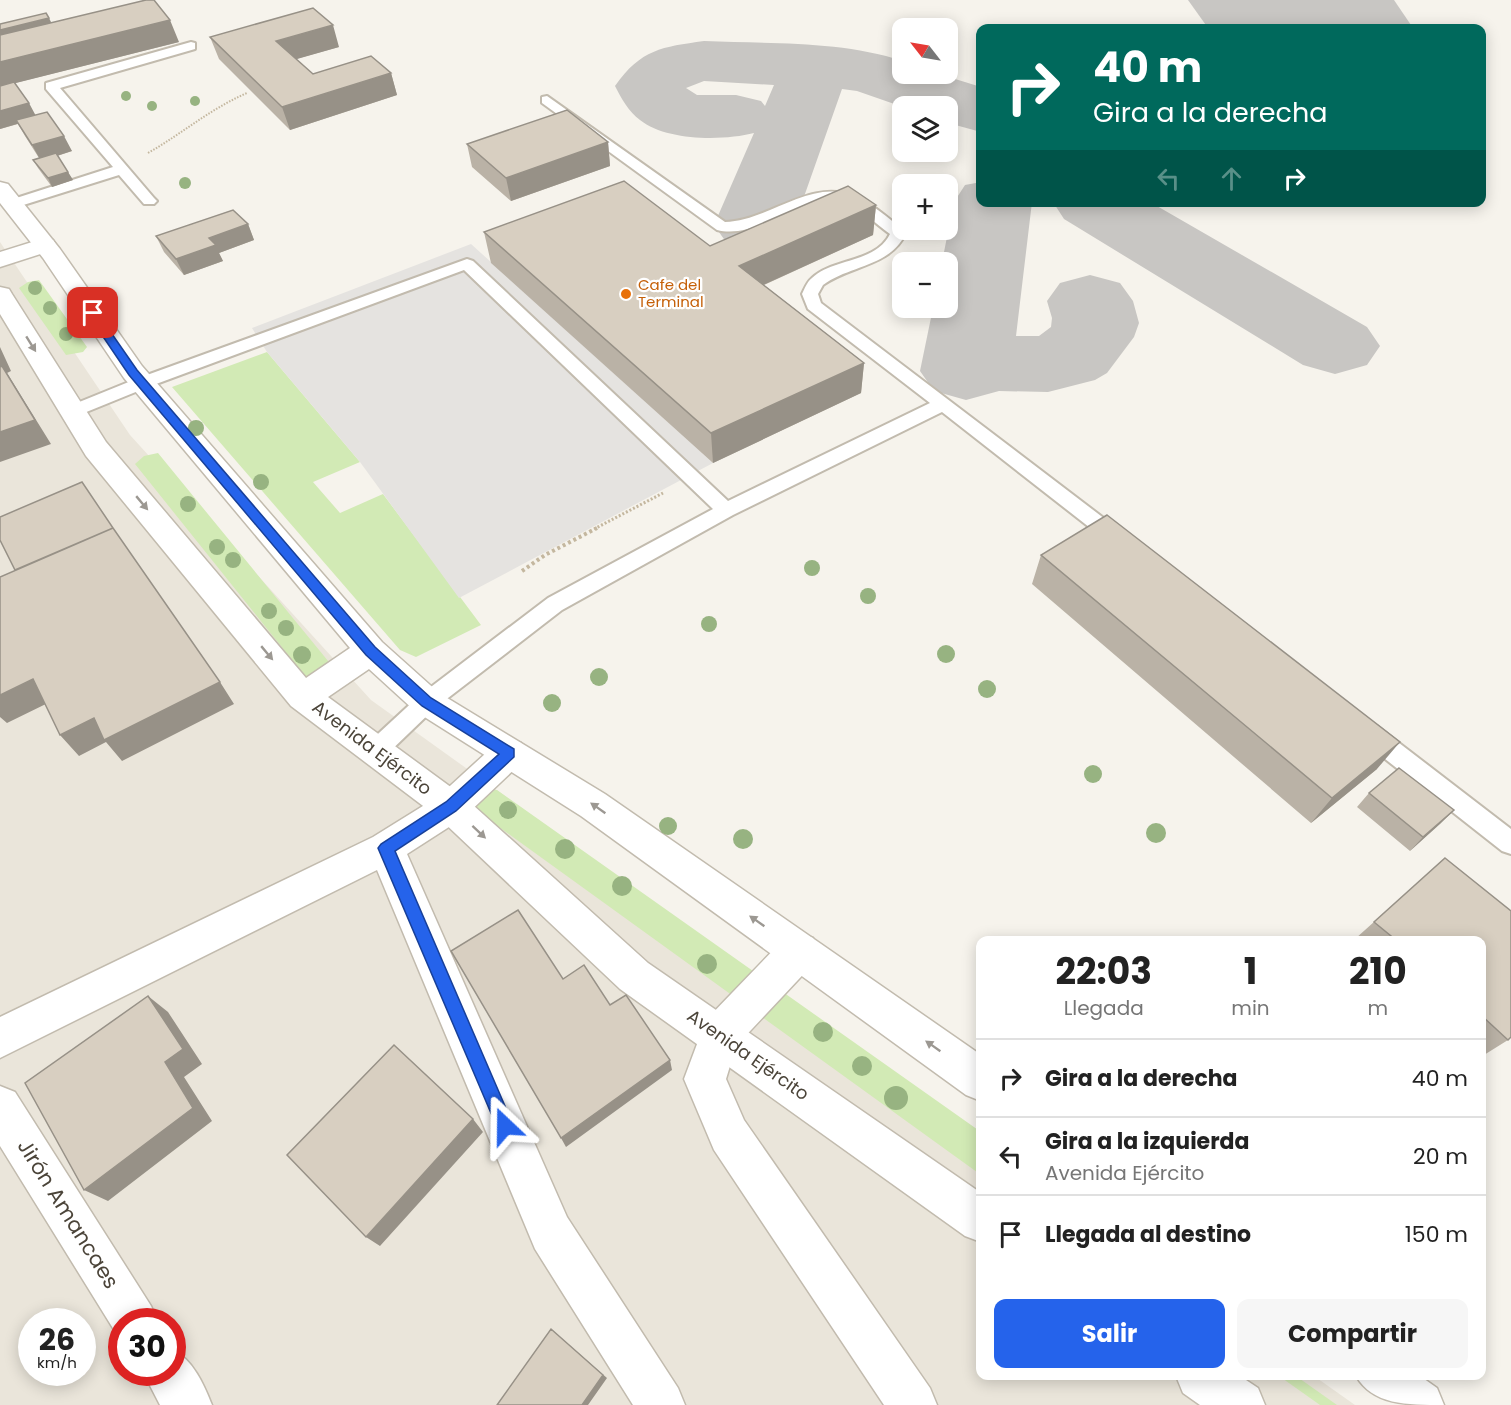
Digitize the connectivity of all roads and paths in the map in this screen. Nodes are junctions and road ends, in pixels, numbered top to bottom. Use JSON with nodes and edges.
{"nodes":[{"id":1,"x":191,"y":46,"type":"dead end"},
{"id":2,"x":247,"y":93,"type":"edge"},
{"id":3,"x":547,"y":100,"type":"dead end"},
{"id":4,"x":148,"y":153,"type":"dead end"},
{"id":5,"x":122,"y":169,"type":"junction"},
{"id":6,"x":6,"y":197,"type":"edge"},
{"id":7,"x":149,"y":201,"type":"dead end"},
{"id":8,"x":45,"y":245,"type":"junction"},
{"id":9,"x":0,"y":260,"type":"edge"},
{"id":10,"x":0,"y":294,"type":"edge"},
{"id":11,"x":142,"y":383,"type":"junction"},
{"id":12,"x":943,"y":404,"type":"junction"},
{"id":13,"x":73,"y":411,"type":"junction"},
{"id":14,"x":692,"y":478,"type":"junction"},
{"id":15,"x":726,"y":510,"type":"junction"},
{"id":16,"x":1132,"y":550,"type":"edge"},
{"id":17,"x":522,"y":572,"type":"dead end"},
{"id":18,"x":371,"y":651,"type":"junction"},
{"id":19,"x":303,"y":697,"type":"junction"},
{"id":20,"x":427,"y":702,"type":"junction"},
{"id":21,"x":1350,"y":719,"type":"edge"},
{"id":22,"x":374,"y":752,"type":"junction"},
{"id":23,"x":509,"y":753,"type":"junction"},
{"id":24,"x":451,"y":807,"type":"junction"},
{"id":25,"x":1511,"y":843,"type":"edge"},
{"id":26,"x":386,"y":848,"type":"junction"},
{"id":27,"x":799,"y":951,"type":"junction"},
{"id":28,"x":720,"y":1034,"type":"junction"},
{"id":29,"x":0,"y":1038,"type":"edge"},
{"id":30,"x":976,"y":1076,"type":"edge"},
{"id":31,"x":0,"y":1107,"type":"edge"},
{"id":32,"x":976,"y":1216,"type":"edge"},
{"id":33,"x":126,"y":1308,"type":"edge"},
{"id":34,"x":1206,"y":1380,"type":"edge"},
{"id":35,"x":1386,"y":1380,"type":"edge"},
{"id":36,"x":176,"y":1386,"type":"edge"},
{"id":37,"x":188,"y":1405,"type":"edge"},
{"id":38,"x":661,"y":1405,"type":"edge"},
{"id":39,"x":913,"y":1405,"type":"edge"},
{"id":40,"x":1241,"y":1405,"type":"edge"},
{"id":41,"x":1420,"y":1405,"type":"edge"}],
"edges":[{"from":1,"to":5,"type":"lane"},
{"from":2,"to":4,"type":"path"},
{"from":3,"to":12,"type":"lane"},
{"from":5,"to":6,"type":"lane"},
{"from":5,"to":7,"type":"lane"},
{"from":6,"to":8,"type":"street"},
{"from":8,"to":9,"type":"street"},
{"from":8,"to":11,"type":"street"},
{"from":10,"to":13,"type":"street","name":"Avenida Ejército","one_way":true},
{"from":11,"to":13,"type":"lane"},
{"from":11,"to":14,"type":"lane"},
{"from":11,"to":18,"type":"street"},
{"from":12,"to":15,"type":"lane"},
{"from":12,"to":16,"type":"lane"},
{"from":13,"to":19,"type":"street","name":"Avenida Ejército","one_way":true},
{"from":14,"to":15,"type":"lane"},
{"from":14,"to":17,"type":"path"},
{"from":15,"to":20,"type":"lane"},
{"from":18,"to":19,"type":"street"},
{"from":18,"to":20,"type":"street"},
{"from":19,"to":22,"type":"street","name":"Avenida Ejército"},
{"from":20,"to":22,"type":"lane"},
{"from":20,"to":23,"type":"street"},
{"from":21,"to":25,"type":"lane"},
{"from":22,"to":24,"type":"street","name":"Avenida Ejército"},
{"from":23,"to":24,"type":"street"},
{"from":27,"to":23,"type":"street","one_way":true},
{"from":24,"to":26,"type":"street"},
{"from":24,"to":28,"type":"street","name":"Avenida Ejército","one_way":true},
{"from":26,"to":29,"type":"street"},
{"from":26,"to":38,"type":"street"},
{"from":27,"to":28,"type":"street"},
{"from":30,"to":27,"type":"street","one_way":true},
{"from":28,"to":32,"type":"street","name":"Avenida Ejército"},
{"from":28,"to":39,"type":"street"},
{"from":31,"to":33,"type":"street","name":"Jirón Amancaes"},
{"from":34,"to":40,"type":"street"},
{"from":35,"to":41,"type":"street"},
{"from":36,"to":37,"type":"street"}]}
